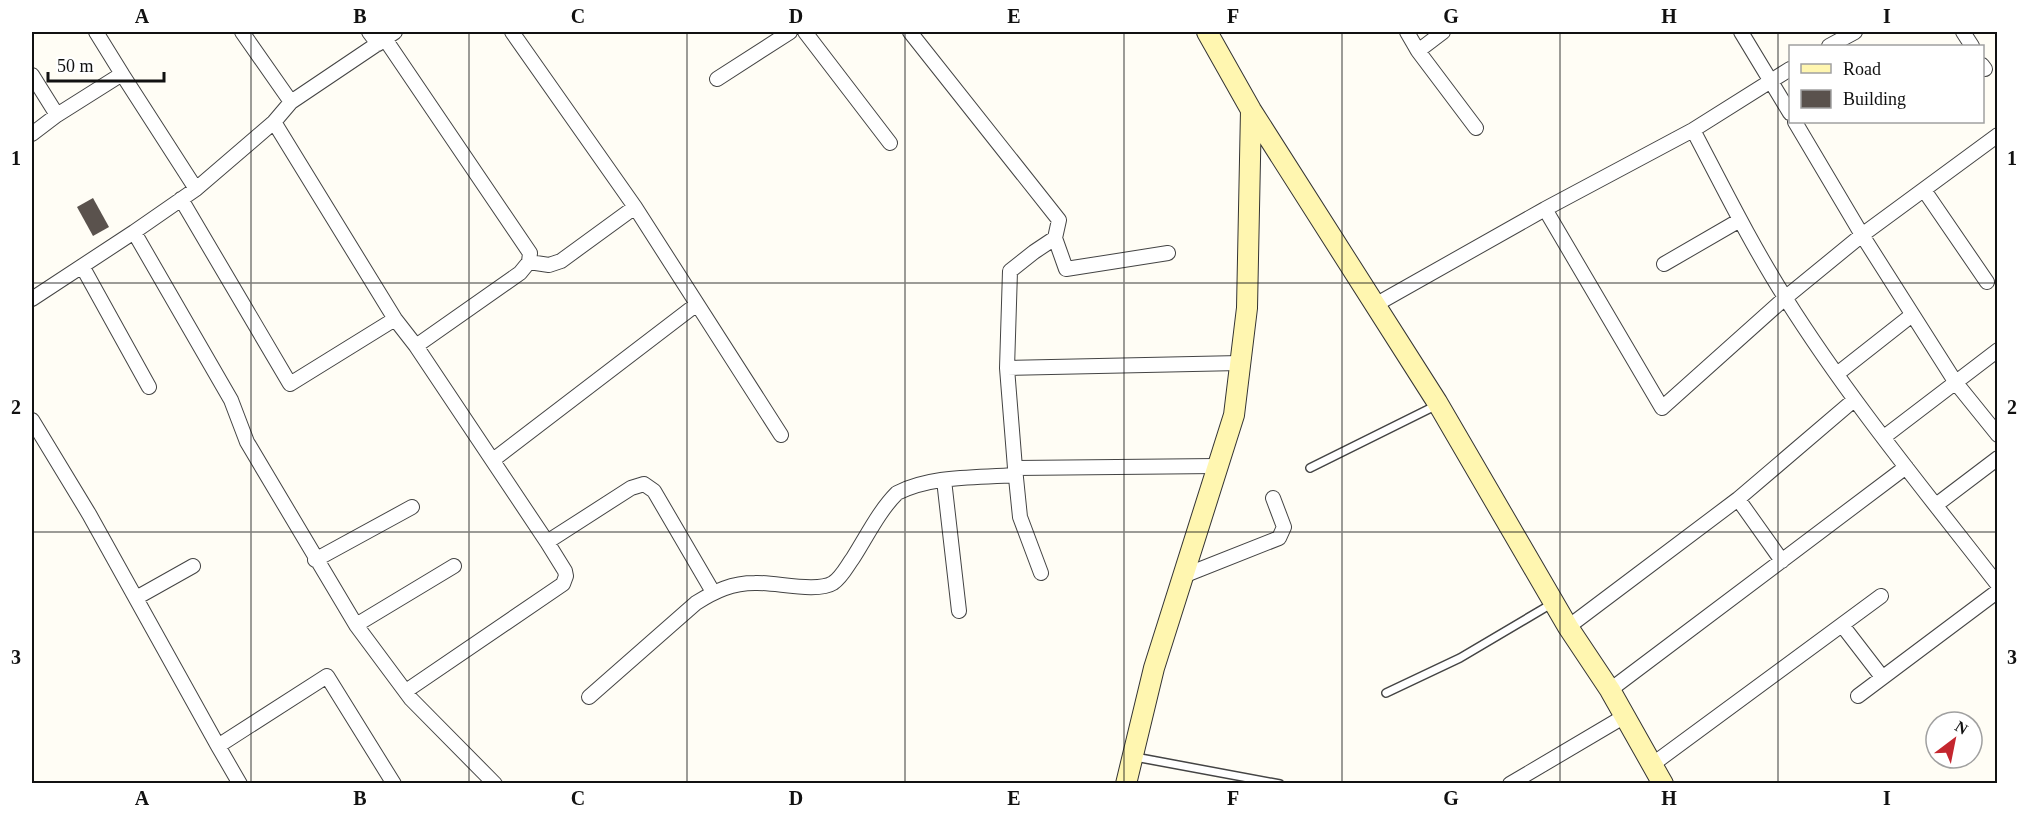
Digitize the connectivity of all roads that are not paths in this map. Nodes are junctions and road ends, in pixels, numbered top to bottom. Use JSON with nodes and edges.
{"nodes":[{"id":1,"x":96,"y":32,"type":"edge"},
{"id":2,"x":242,"y":32,"type":"edge"},
{"id":3,"x":369,"y":32,"type":"edge"},
{"id":4,"x":512,"y":32,"type":"edge"},
{"id":5,"x":790,"y":32,"type":"edge"},
{"id":6,"x":805,"y":32,"type":"edge"},
{"id":7,"x":910,"y":32,"type":"edge"},
{"id":8,"x":1207,"y":32,"type":"edge"},
{"id":9,"x":1407,"y":32,"type":"edge"},
{"id":10,"x":1443,"y":32,"type":"edge"},
{"id":11,"x":1742,"y":32,"type":"edge"},
{"id":12,"x":1855,"y":32,"type":"edge"},
{"id":13,"x":1963,"y":32,"type":"edge"},
{"id":14,"x":386,"y":38,"type":"edge"},
{"id":15,"x":1831,"y":45,"type":"edge"},
{"id":16,"x":1971,"y":45,"type":"edge"},
{"id":17,"x":1418,"y":51,"type":"junction"},
{"id":18,"x":1789,"y":70,"type":"edge"},
{"id":19,"x":122,"y":74,"type":"junction"},
{"id":20,"x":32,"y":75,"type":"edge"},
{"id":21,"x":717,"y":79,"type":"dead end"},
{"id":22,"x":1771,"y":80,"type":"junction"},
{"id":23,"x":291,"y":102,"type":"junction"},
{"id":24,"x":1251,"y":110,"type":"junction"},
{"id":25,"x":1789,"y":110,"type":"edge"},
{"id":26,"x":57,"y":115,"type":"junction"},
{"id":27,"x":274,"y":122,"type":"junction"},
{"id":28,"x":1796,"y":123,"type":"edge"},
{"id":29,"x":1476,"y":128,"type":"dead end"},
{"id":30,"x":1693,"y":130,"type":"junction"},
{"id":31,"x":32,"y":134,"type":"edge"},
{"id":32,"x":1998,"y":135,"type":"edge"},
{"id":33,"x":890,"y":143,"type":"dead end"},
{"id":34,"x":196,"y":189,"type":"junction"},
{"id":35,"x":1924,"y":190,"type":"junction"},
{"id":36,"x":181,"y":198,"type":"junction"},
{"id":37,"x":635,"y":207,"type":"junction"},
{"id":38,"x":1545,"y":209,"type":"junction"},
{"id":39,"x":1740,"y":220,"type":"junction"},
{"id":40,"x":134,"y":232,"type":"junction"},
{"id":41,"x":1862,"y":236,"type":"junction"},
{"id":42,"x":1055,"y":238,"type":"junction"},
{"id":43,"x":1168,"y":253,"type":"dead end"},
{"id":44,"x":529,"y":262,"type":"junction"},
{"id":45,"x":1664,"y":264,"type":"dead end"},
{"id":46,"x":82,"y":266,"type":"junction"},
{"id":47,"x":1987,"y":282,"type":"dead end"},
{"id":48,"x":1785,"y":298,"type":"junction"},
{"id":49,"x":32,"y":299,"type":"edge"},
{"id":50,"x":697,"y":304,"type":"junction"},
{"id":51,"x":1375,"y":305,"type":"junction"},
{"id":52,"x":1912,"y":315,"type":"junction"},
{"id":53,"x":395,"y":319,"type":"junction"},
{"id":54,"x":416,"y":346,"type":"junction"},
{"id":55,"x":1998,"y":350,"type":"edge"},
{"id":56,"x":1240,"y":363,"type":"junction"},
{"id":57,"x":1007,"y":368,"type":"junction"},
{"id":58,"x":1837,"y":374,"type":"junction"},
{"id":59,"x":1956,"y":383,"type":"junction"},
{"id":60,"x":149,"y":387,"type":"dead end"},
{"id":61,"x":1854,"y":400,"type":"junction"},
{"id":62,"x":1438,"y":405,"type":"junction"},
{"id":63,"x":32,"y":420,"type":"edge"},
{"id":64,"x":781,"y":435,"type":"dead end"},
{"id":65,"x":1998,"y":435,"type":"edge"},
{"id":66,"x":1884,"y":437,"type":"junction"},
{"id":67,"x":1998,"y":458,"type":"edge"},
{"id":68,"x":493,"y":460,"type":"junction"},
{"id":69,"x":1217,"y":466,"type":"junction"},
{"id":70,"x":1906,"y":467,"type":"junction"},
{"id":71,"x":1310,"y":468,"type":"dead end"},
{"id":72,"x":1015,"y":472,"type":"junction"},
{"id":73,"x":944,"y":480,"type":"junction"},
{"id":74,"x":1273,"y":498,"type":"dead end"},
{"id":75,"x":1738,"y":499,"type":"junction"},
{"id":76,"x":1936,"y":505,"type":"junction"},
{"id":77,"x":412,"y":507,"type":"dead end"},
{"id":78,"x":547,"y":542,"type":"junction"},
{"id":79,"x":315,"y":560,"type":"junction"},
{"id":80,"x":1782,"y":561,"type":"junction"},
{"id":81,"x":193,"y":566,"type":"dead end"},
{"id":82,"x":454,"y":566,"type":"dead end"},
{"id":83,"x":1041,"y":573,"type":"dead end"},
{"id":84,"x":1183,"y":576,"type":"junction"},
{"id":85,"x":1998,"y":585,"type":"edge"},
{"id":86,"x":1998,"y":591,"type":"edge"},
{"id":87,"x":713,"y":592,"type":"junction"},
{"id":88,"x":1881,"y":596,"type":"dead end"},
{"id":89,"x":136,"y":598,"type":"junction"},
{"id":90,"x":1554,"y":603,"type":"junction"},
{"id":91,"x":959,"y":611,"type":"dead end"},
{"id":92,"x":356,"y":625,"type":"junction"},
{"id":93,"x":1842,"y":625,"type":"junction"},
{"id":94,"x":1568,"y":627,"type":"junction"},
{"id":95,"x":1882,"y":677,"type":"junction"},
{"id":96,"x":1610,"y":690,"type":"junction"},
{"id":97,"x":406,"y":691,"type":"junction"},
{"id":98,"x":1386,"y":693,"type":"dead end"},
{"id":99,"x":1858,"y":696,"type":"dead end"},
{"id":100,"x":589,"y":697,"type":"dead end"},
{"id":101,"x":1626,"y":716,"type":"junction"},
{"id":102,"x":218,"y":746,"type":"junction"},
{"id":103,"x":1133,"y":756,"type":"junction"},
{"id":104,"x":1653,"y":764,"type":"junction"},
{"id":105,"x":240,"y":783,"type":"edge"},
{"id":106,"x":394,"y":783,"type":"edge"},
{"id":107,"x":493,"y":783,"type":"edge"},
{"id":108,"x":1126,"y":783,"type":"edge"},
{"id":109,"x":1280,"y":783,"type":"edge"},
{"id":110,"x":1510,"y":783,"type":"edge"},
{"id":111,"x":1663,"y":783,"type":"edge"}],
"edges":[{"from":1,"to":19,"type":"street"},
{"from":2,"to":23,"type":"street"},
{"from":3,"to":14,"type":"street"},
{"from":4,"to":37,"type":"street"},
{"from":5,"to":21,"type":"street"},
{"from":6,"to":33,"type":"street"},
{"from":7,"to":42,"type":"street"},
{"from":8,"to":24,"type":"street"},
{"from":9,"to":17,"type":"street"},
{"from":10,"to":17,"type":"street"},
{"from":11,"to":22,"type":"street"},
{"from":12,"to":15,"type":"street"},
{"from":13,"to":16,"type":"street"},
{"from":14,"to":23,"type":"street"},
{"from":14,"to":44,"type":"street"},
{"from":17,"to":29,"type":"street"},
{"from":18,"to":22,"type":"street"},
{"from":19,"to":26,"type":"street"},
{"from":19,"to":34,"type":"street"},
{"from":20,"to":26,"type":"street"},
{"from":22,"to":25,"type":"street"},
{"from":22,"to":30,"type":"street"},
{"from":23,"to":27,"type":"street"},
{"from":24,"to":51,"type":"street"},
{"from":24,"to":56,"type":"street"},
{"from":26,"to":31,"type":"street"},
{"from":27,"to":34,"type":"street"},
{"from":27,"to":53,"type":"street"},
{"from":28,"to":41,"type":"street"},
{"from":30,"to":38,"type":"street"},
{"from":30,"to":39,"type":"street"},
{"from":32,"to":35,"type":"street"},
{"from":34,"to":36,"type":"street"},
{"from":35,"to":41,"type":"street"},
{"from":35,"to":47,"type":"street"},
{"from":36,"to":40,"type":"street"},
{"from":36,"to":53,"type":"street"},
{"from":37,"to":44,"type":"street"},
{"from":37,"to":50,"type":"street"},
{"from":38,"to":48,"type":"street"},
{"from":38,"to":51,"type":"street"},
{"from":39,"to":45,"type":"street"},
{"from":39,"to":48,"type":"street"},
{"from":40,"to":46,"type":"street"},
{"from":40,"to":79,"type":"street"},
{"from":41,"to":48,"type":"street"},
{"from":41,"to":52,"type":"street"},
{"from":42,"to":43,"type":"street"},
{"from":42,"to":57,"type":"street"},
{"from":44,"to":54,"type":"street"},
{"from":46,"to":49,"type":"street"},
{"from":46,"to":60,"type":"street"},
{"from":48,"to":58,"type":"street"},
{"from":50,"to":64,"type":"street"},
{"from":50,"to":68,"type":"street"},
{"from":51,"to":62,"type":"street"},
{"from":52,"to":58,"type":"street"},
{"from":52,"to":59,"type":"street"},
{"from":53,"to":54,"type":"street"},
{"from":54,"to":68,"type":"street"},
{"from":55,"to":59,"type":"street"},
{"from":56,"to":57,"type":"street"},
{"from":56,"to":69,"type":"street"},
{"from":57,"to":72,"type":"street"},
{"from":58,"to":61,"type":"street"},
{"from":59,"to":65,"type":"street"},
{"from":59,"to":66,"type":"street"},
{"from":61,"to":66,"type":"street"},
{"from":61,"to":75,"type":"street"},
{"from":62,"to":71,"type":"lane"},
{"from":62,"to":90,"type":"street"},
{"from":63,"to":89,"type":"street"},
{"from":66,"to":70,"type":"street"},
{"from":67,"to":76,"type":"street"},
{"from":68,"to":78,"type":"street"},
{"from":69,"to":72,"type":"street"},
{"from":69,"to":84,"type":"street"},
{"from":70,"to":76,"type":"street"},
{"from":70,"to":80,"type":"street"},
{"from":72,"to":73,"type":"street"},
{"from":72,"to":83,"type":"street"},
{"from":73,"to":87,"type":"street"},
{"from":73,"to":91,"type":"street"},
{"from":74,"to":84,"type":"street"},
{"from":75,"to":80,"type":"street"},
{"from":75,"to":94,"type":"street"},
{"from":76,"to":85,"type":"street"},
{"from":77,"to":79,"type":"street"},
{"from":78,"to":87,"type":"street"},
{"from":78,"to":97,"type":"street"},
{"from":79,"to":92,"type":"street"},
{"from":80,"to":96,"type":"street"},
{"from":81,"to":89,"type":"street"},
{"from":82,"to":92,"type":"street"},
{"from":84,"to":103,"type":"street"},
{"from":86,"to":95,"type":"street"},
{"from":87,"to":100,"type":"street"},
{"from":88,"to":93,"type":"street"},
{"from":89,"to":102,"type":"street"},
{"from":90,"to":94,"type":"street"},
{"from":90,"to":98,"type":"lane"},
{"from":92,"to":97,"type":"street"},
{"from":93,"to":95,"type":"street"},
{"from":93,"to":104,"type":"street"},
{"from":94,"to":96,"type":"street"},
{"from":95,"to":99,"type":"street"},
{"from":96,"to":101,"type":"street"},
{"from":97,"to":107,"type":"street"},
{"from":101,"to":104,"type":"street"},
{"from":101,"to":110,"type":"street"},
{"from":102,"to":105,"type":"street"},
{"from":102,"to":106,"type":"street"},
{"from":103,"to":108,"type":"street"},
{"from":103,"to":109,"type":"lane"},
{"from":104,"to":111,"type":"street"}]}
